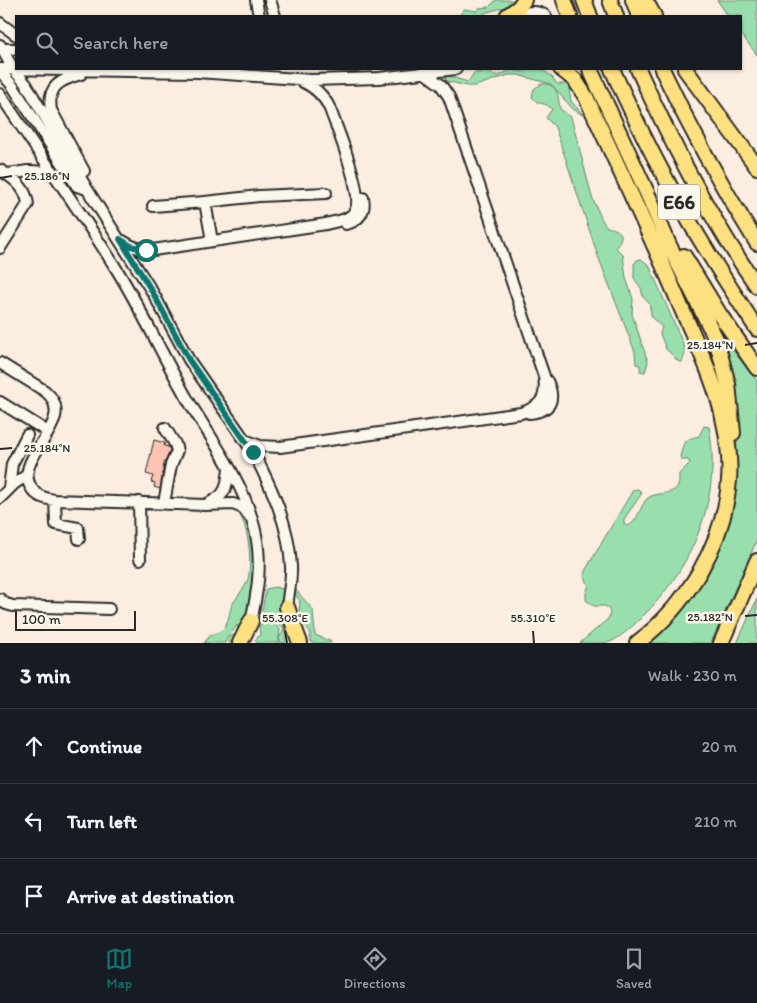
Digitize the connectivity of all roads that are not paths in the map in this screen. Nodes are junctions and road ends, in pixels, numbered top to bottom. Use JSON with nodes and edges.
{"nodes":[{"id":1,"x":256,"y":0,"type":"edge"},
{"id":2,"x":270,"y":0,"type":"edge"},
{"id":3,"x":524,"y":0,"type":"edge"},
{"id":4,"x":564,"y":0,"type":"edge"},
{"id":5,"x":584,"y":0,"type":"edge"},
{"id":6,"x":610,"y":0,"type":"edge"},
{"id":7,"x":633,"y":0,"type":"edge"},
{"id":8,"x":646,"y":0,"type":"edge"},
{"id":9,"x":259,"y":15,"type":"edge"},
{"id":10,"x":275,"y":15,"type":"edge"},
{"id":11,"x":508,"y":15,"type":"edge"},
{"id":12,"x":520,"y":15,"type":"edge"},
{"id":13,"x":543,"y":15,"type":"edge"},
{"id":14,"x":570,"y":15,"type":"edge"},
{"id":15,"x":590,"y":15,"type":"edge"},
{"id":16,"x":616,"y":15,"type":"edge"},
{"id":17,"x":639,"y":15,"type":"edge"},
{"id":18,"x":654,"y":15,"type":"edge"},
{"id":19,"x":0,"y":23,"type":"edge"},
{"id":20,"x":15,"y":34,"type":"edge"},
{"id":21,"x":0,"y":48,"type":"edge"},
{"id":22,"x":15,"y":49,"type":"edge"},
{"id":23,"x":7,"y":63,"type":"edge"},
{"id":24,"x":0,"y":70,"type":"edge"},
{"id":25,"x":80,"y":70,"type":"edge"},
{"id":26,"x":448,"y":70,"type":"edge"},
{"id":27,"x":562,"y":70,"type":"edge"},
{"id":28,"x":590,"y":70,"type":"edge"},
{"id":29,"x":612,"y":70,"type":"edge"},
{"id":30,"x":638,"y":70,"type":"edge"},
{"id":31,"x":662,"y":70,"type":"edge"},
{"id":32,"x":686,"y":70,"type":"edge"},
{"id":33,"x":90,"y":71,"type":"junction"},
{"id":34,"x":425,"y":73,"type":"junction"},
{"id":35,"x":296,"y":79,"type":"junction"},
{"id":36,"x":0,"y":94,"type":"edge"},
{"id":37,"x":0,"y":102,"type":"edge"},
{"id":38,"x":12,"y":112,"type":"junction"},
{"id":39,"x":757,"y":167,"type":"edge"},
{"id":40,"x":4,"y":172,"type":"edge"},
{"id":41,"x":51,"y":172,"type":"junction"},
{"id":42,"x":86,"y":189,"type":"junction"},
{"id":43,"x":326,"y":193,"type":"dead end"},
{"id":44,"x":648,"y":194,"type":"junction"},
{"id":45,"x":205,"y":202,"type":"junction"},
{"id":46,"x":153,"y":206,"type":"dead end"},
{"id":47,"x":120,"y":239,"type":"junction"},
{"id":48,"x":212,"y":241,"type":"junction"},
{"id":49,"x":757,"y":243,"type":"edge"},
{"id":50,"x":0,"y":248,"type":"edge"},
{"id":51,"x":757,"y":286,"type":"edge"},
{"id":52,"x":757,"y":329,"type":"edge"},
{"id":53,"x":0,"y":363,"type":"edge"},
{"id":54,"x":757,"y":368,"type":"edge"},
{"id":55,"x":0,"y":402,"type":"edge"},
{"id":56,"x":165,"y":428,"type":"dead end"},
{"id":57,"x":48,"y":432,"type":"junction"},
{"id":58,"x":27,"y":435,"type":"dead end"},
{"id":59,"x":244,"y":440,"type":"junction"},
{"id":60,"x":229,"y":468,"type":"junction"},
{"id":61,"x":27,"y":474,"type":"junction"},
{"id":62,"x":729,"y":479,"type":"junction"},
{"id":63,"x":9,"y":488,"type":"junction"},
{"id":64,"x":0,"y":498,"type":"edge"},
{"id":65,"x":55,"y":500,"type":"junction"},
{"id":66,"x":139,"y":502,"type":"junction"},
{"id":67,"x":164,"y":503,"type":"junction"},
{"id":68,"x":206,"y":505,"type":"junction"},
{"id":69,"x":252,"y":520,"type":"junction"},
{"id":70,"x":79,"y":539,"type":"dead end"},
{"id":71,"x":140,"y":559,"type":"dead end"},
{"id":72,"x":757,"y":561,"type":"edge"},
{"id":73,"x":0,"y":599,"type":"edge"},
{"id":74,"x":287,"y":607,"type":"junction"},
{"id":75,"x":109,"y":609,"type":"dead end"},
{"id":76,"x":251,"y":621,"type":"junction"},
{"id":77,"x":240,"y":643,"type":"edge"},
{"id":78,"x":246,"y":643,"type":"edge"},
{"id":79,"x":292,"y":643,"type":"edge"},
{"id":80,"x":300,"y":643,"type":"edge"},
{"id":81,"x":637,"y":643,"type":"edge"},
{"id":82,"x":721,"y":643,"type":"edge"}],
"edges":[{"from":1,"to":9,"type":"street"},
{"from":2,"to":10,"type":"street"},
{"from":3,"to":11,"type":"highway"},
{"from":4,"to":14,"type":"highway"},
{"from":5,"to":15,"type":"highway"},
{"from":6,"to":16,"type":"highway"},
{"from":7,"to":17,"type":"highway"},
{"from":8,"to":18,"type":"highway"},
{"from":12,"to":13,"type":"street"},
{"from":19,"to":20,"type":"street"},
{"from":21,"to":22,"type":"street"},
{"from":21,"to":23,"type":"street"},
{"from":23,"to":24,"type":"street"},
{"from":23,"to":42,"type":"street"},
{"from":24,"to":42,"type":"street"},
{"from":25,"to":33,"type":"street"},
{"from":26,"to":34,"type":"street"},
{"from":27,"to":62,"type":"highway"},
{"from":28,"to":44,"type":"highway"},
{"from":29,"to":52,"type":"highway","number":"E66"},
{"from":30,"to":51,"type":"highway","number":"E66"},
{"from":31,"to":49,"type":"highway"},
{"from":32,"to":39,"type":"highway"},
{"from":33,"to":35,"type":"street"},
{"from":33,"to":42,"type":"street"},
{"from":34,"to":35,"type":"street"},
{"from":34,"to":59,"type":"street"},
{"from":35,"to":48,"type":"street"},
{"from":36,"to":38,"type":"street"},
{"from":37,"to":38,"type":"street"},
{"from":38,"to":41,"type":"street"},
{"from":40,"to":41,"type":"street"},
{"from":40,"to":50,"type":"street"},
{"from":41,"to":60,"type":"street"},
{"from":42,"to":47,"type":"street"},
{"from":43,"to":45,"type":"street"},
{"from":44,"to":54,"type":"highway"},
{"from":44,"to":62,"type":"highway"},
{"from":45,"to":46,"type":"street"},
{"from":45,"to":48,"type":"street"},
{"from":47,"to":48,"type":"street"},
{"from":47,"to":59,"type":"street"},
{"from":53,"to":57,"type":"street"},
{"from":55,"to":57,"type":"street"},
{"from":56,"to":67,"type":"street"},
{"from":57,"to":61,"type":"street"},
{"from":58,"to":63,"type":"street"},
{"from":59,"to":74,"type":"street"},
{"from":60,"to":68,"type":"street"},
{"from":60,"to":69,"type":"street"},
{"from":61,"to":63,"type":"street"},
{"from":61,"to":65,"type":"street"},
{"from":62,"to":81,"type":"highway"},
{"from":63,"to":64,"type":"street"},
{"from":65,"to":66,"type":"street"},
{"from":65,"to":70,"type":"street"},
{"from":66,"to":67,"type":"street"},
{"from":66,"to":71,"type":"street"},
{"from":67,"to":68,"type":"street"},
{"from":68,"to":69,"type":"street"},
{"from":69,"to":76,"type":"street"},
{"from":72,"to":82,"type":"highway"},
{"from":73,"to":75,"type":"street"},
{"from":74,"to":79,"type":"street"},
{"from":74,"to":80,"type":"highway"},
{"from":76,"to":77,"type":"highway"},
{"from":76,"to":78,"type":"street"}]}
